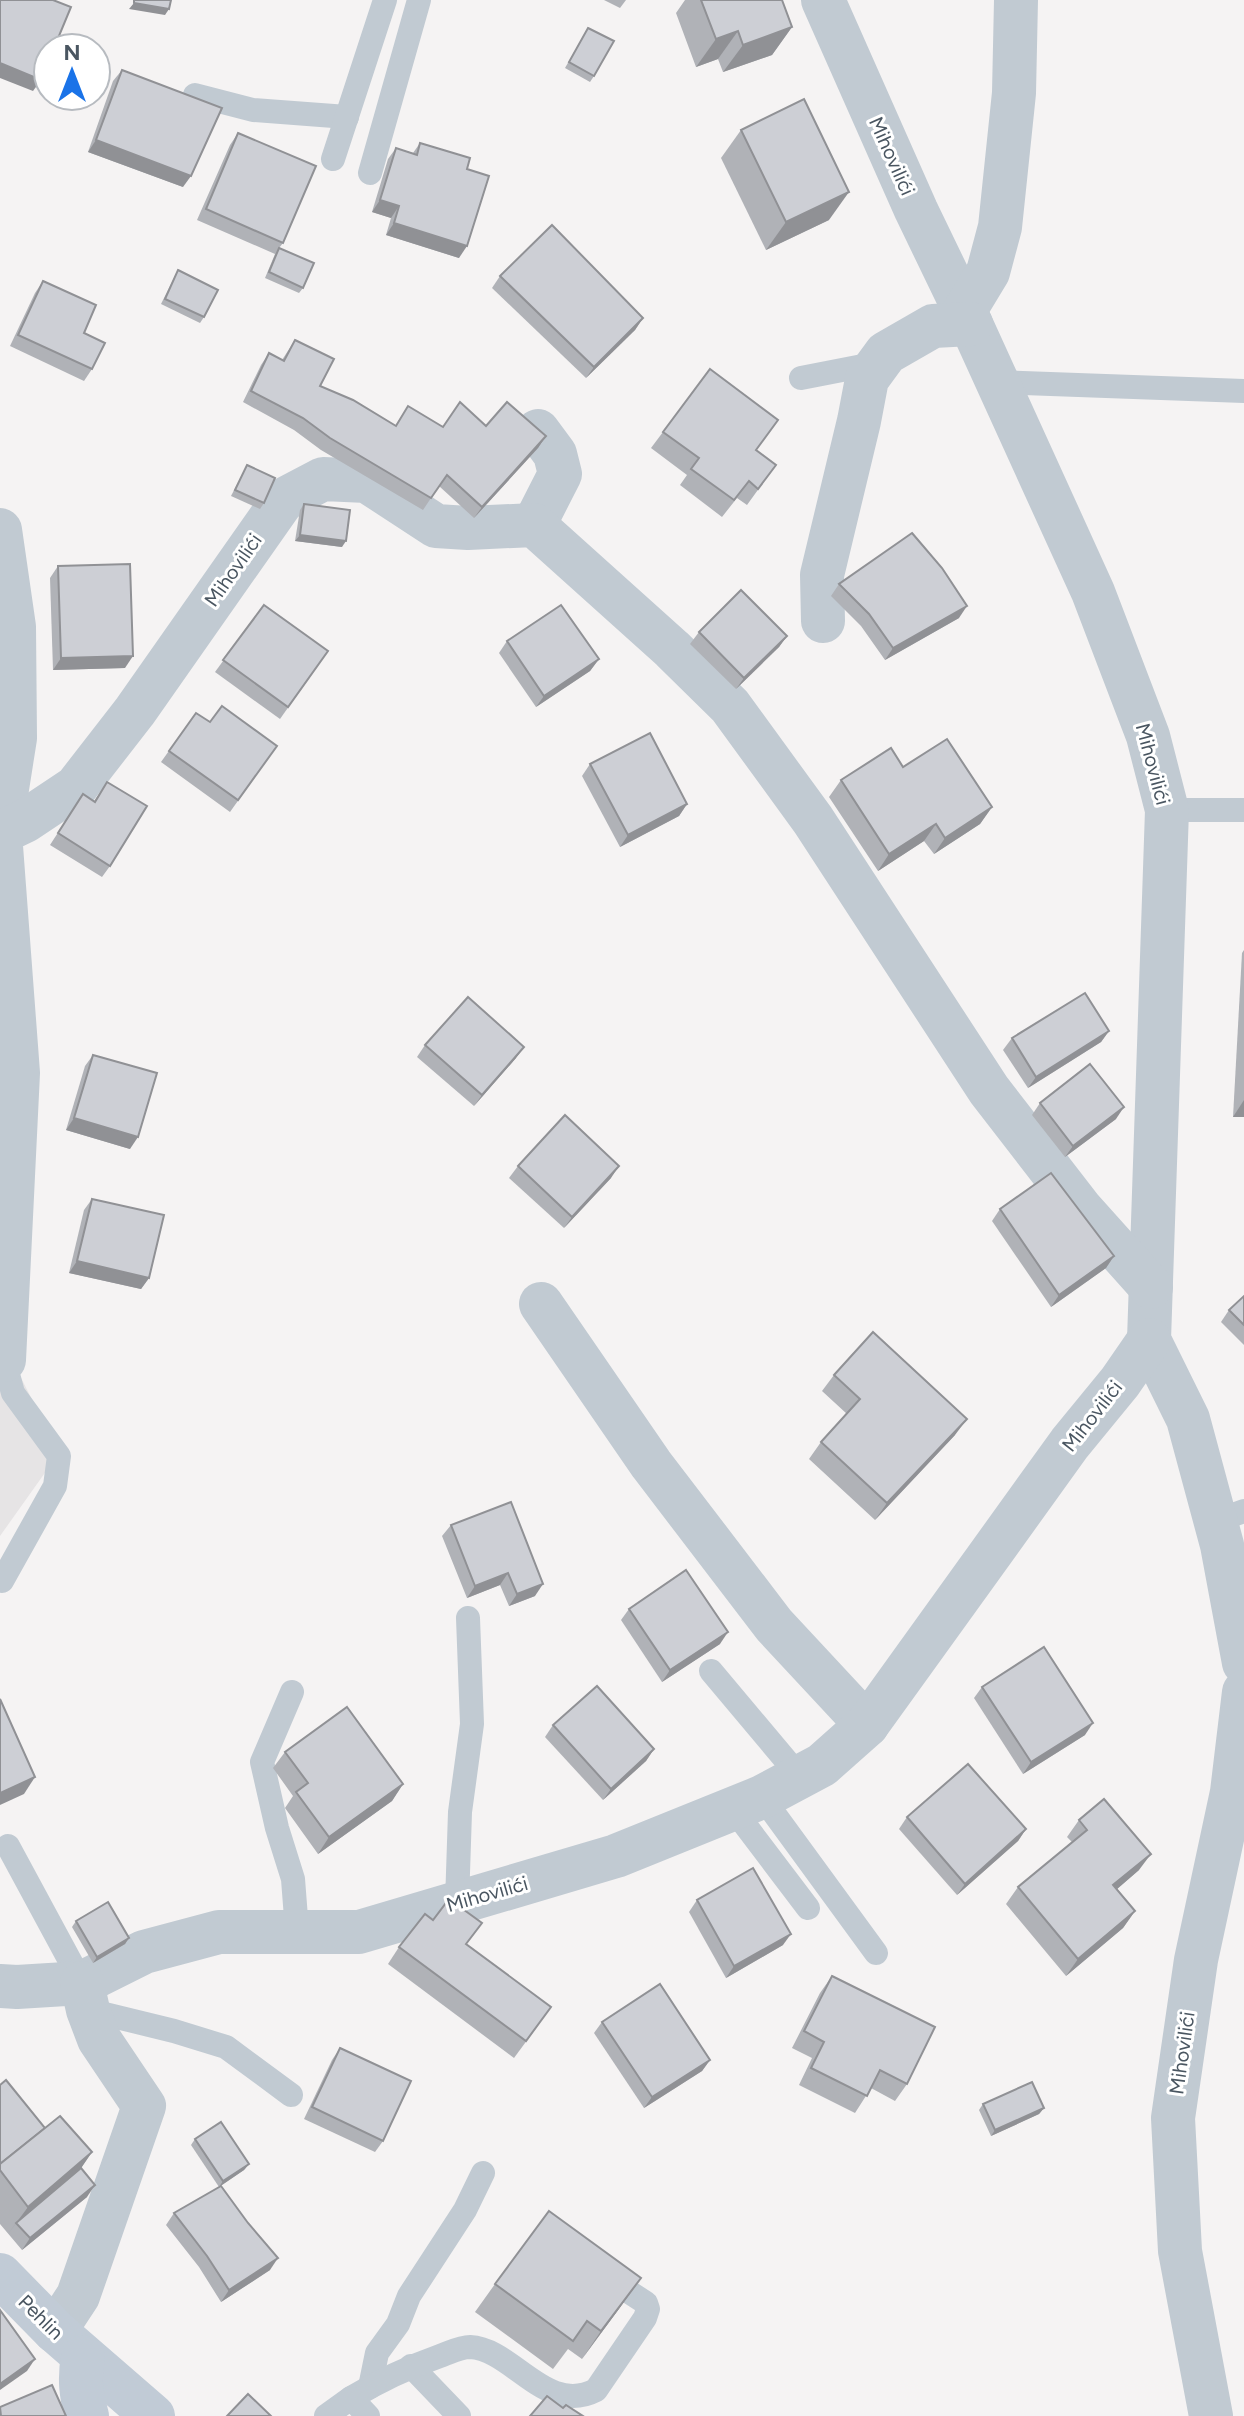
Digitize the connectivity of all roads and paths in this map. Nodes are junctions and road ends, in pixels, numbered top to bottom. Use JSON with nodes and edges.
{"nodes":[{"id":1,"x":385,"y":0,"type":"edge"},
{"id":2,"x":419,"y":0,"type":"edge"},
{"id":3,"x":823,"y":0,"type":"edge"},
{"id":4,"x":1016,"y":0,"type":"edge"},
{"id":5,"x":195,"y":95,"type":"edge"},
{"id":6,"x":347,"y":117,"type":"junction"},
{"id":7,"x":333,"y":159,"type":"dead end"},
{"id":8,"x":370,"y":173,"type":"dead end"},
{"id":9,"x":968,"y":317,"type":"junction"},
{"id":10,"x":878,"y":363,"type":"junction"},
{"id":11,"x":801,"y":378,"type":"dead end"},
{"id":12,"x":998,"y":382,"type":"junction"},
{"id":13,"x":1244,"y":391,"type":"edge"},
{"id":14,"x":538,"y":431,"type":"edge"},
{"id":15,"x":534,"y":525,"type":"junction"},
{"id":16,"x":0,"y":530,"type":"edge"},
{"id":17,"x":823,"y":621,"type":"dead end"},
{"id":18,"x":1167,"y":810,"type":"junction"},
{"id":19,"x":1244,"y":810,"type":"edge"},
{"id":20,"x":0,"y":833,"type":"edge"},
{"id":21,"x":1151,"y":1287,"type":"junction"},
{"id":22,"x":541,"y":1304,"type":"dead end"},
{"id":23,"x":1149,"y":1340,"type":"junction"},
{"id":24,"x":4,"y":1360,"type":"joint"},
{"id":25,"x":1230,"y":1516,"type":"edge"},
{"id":26,"x":2,"y":1581,"type":"dead end"},
{"id":27,"x":468,"y":1618,"type":"dead end"},
{"id":28,"x":1244,"y":1663,"type":"edge"},
{"id":29,"x":711,"y":1671,"type":"dead end"},
{"id":30,"x":292,"y":1692,"type":"dead end"},
{"id":31,"x":1244,"y":1692,"type":"edge"},
{"id":32,"x":867,"y":1725,"type":"junction"},
{"id":33,"x":800,"y":1777,"type":"junction"},
{"id":34,"x":747,"y":1803,"type":"junction"},
{"id":35,"x":8,"y":1846,"type":"dead end"},
{"id":36,"x":457,"y":1903,"type":"junction"},
{"id":37,"x":808,"y":1908,"type":"dead end"},
{"id":38,"x":297,"y":1931,"type":"junction"},
{"id":39,"x":876,"y":1953,"type":"dead end"},
{"id":40,"x":0,"y":1986,"type":"edge"},
{"id":41,"x":85,"y":1997,"type":"junction"},
{"id":42,"x":291,"y":2095,"type":"dead end"},
{"id":43,"x":483,"y":2173,"type":"dead end"},
{"id":44,"x":0,"y":2275,"type":"edge"},
{"id":45,"x":629,"y":2292,"type":"edge"},
{"id":46,"x":69,"y":2344,"type":"junction"},
{"id":47,"x":411,"y":2366,"type":"junction"},
{"id":48,"x":360,"y":2392,"type":"junction"},
{"id":49,"x":87,"y":2416,"type":"edge"},
{"id":50,"x":153,"y":2416,"type":"edge"},
{"id":51,"x":326,"y":2416,"type":"edge"},
{"id":52,"x":368,"y":2416,"type":"edge"},
{"id":53,"x":459,"y":2416,"type":"edge"},
{"id":54,"x":1211,"y":2416,"type":"edge"}],
"edges":[{"from":1,"to":6,"type":"lane"},
{"from":2,"to":8,"type":"lane"},
{"from":3,"to":9,"type":"street","name":"Mihovilići"},
{"from":4,"to":9,"type":"street"},
{"from":5,"to":6,"type":"lane"},
{"from":6,"to":7,"type":"lane"},
{"from":9,"to":10,"type":"street"},
{"from":9,"to":12,"type":"street","name":"Mihovilići"},
{"from":10,"to":11,"type":"lane"},
{"from":10,"to":17,"type":"street"},
{"from":12,"to":13,"type":"lane"},
{"from":12,"to":18,"type":"street","name":"Mihovilići"},
{"from":14,"to":15,"type":"street"},
{"from":15,"to":20,"type":"street","name":"Mihovilići"},
{"from":15,"to":21,"type":"street"},
{"from":16,"to":20,"type":"street"},
{"from":18,"to":19,"type":"lane"},
{"from":18,"to":21,"type":"street","name":"Mihovilići"},
{"from":20,"to":24,"type":"street"},
{"from":21,"to":23,"type":"street","name":"Mihovilići"},
{"from":22,"to":32,"type":"street"},
{"from":23,"to":25,"type":"street","name":"Mihovilići"},
{"from":23,"to":32,"type":"street","name":"Mihovilići"},
{"from":24,"to":26,"type":"lane"},
{"from":25,"to":28,"type":"street","name":"Mihovilići"},
{"from":27,"to":36,"type":"lane"},
{"from":29,"to":33,"type":"lane"},
{"from":30,"to":38,"type":"lane"},
{"from":31,"to":54,"type":"street","name":"Mihovilići"},
{"from":32,"to":33,"type":"street","name":"Mihovilići"},
{"from":33,"to":34,"type":"street","name":"Mihovilići"},
{"from":34,"to":36,"type":"street","name":"Mihovilići"},
{"from":34,"to":37,"type":"lane"},
{"from":34,"to":39,"type":"lane"},
{"from":35,"to":41,"type":"lane"},
{"from":36,"to":38,"type":"street","name":"Mihovilići"},
{"from":38,"to":41,"type":"street","name":"Mihovilići"},
{"from":40,"to":41,"type":"street","name":"Mihovilići"},
{"from":41,"to":42,"type":"lane"},
{"from":41,"to":46,"type":"street"},
{"from":43,"to":48,"type":"lane"},
{"from":44,"to":46,"type":"main road","name":"Pehlin"},
{"from":45,"to":47,"type":"lane"},
{"from":46,"to":49,"type":"main road"},
{"from":46,"to":50,"type":"main road","name":"Pehlin"},
{"from":47,"to":48,"type":"lane"},
{"from":47,"to":53,"type":"lane"},
{"from":48,"to":51,"type":"lane"},
{"from":48,"to":52,"type":"lane"}]}
